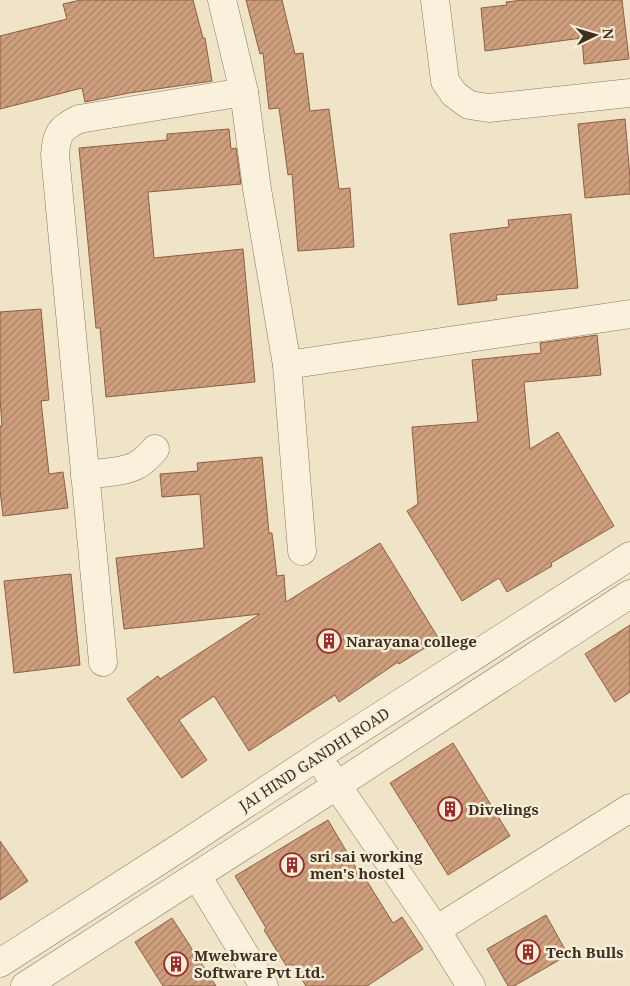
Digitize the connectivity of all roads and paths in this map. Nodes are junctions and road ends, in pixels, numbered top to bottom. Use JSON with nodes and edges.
{"nodes":[{"id":1,"x":222,"y":0,"type":"edge"},
{"id":2,"x":434,"y":0,"type":"edge"},
{"id":3,"x":244,"y":92,"type":"junction"},
{"id":4,"x":630,"y":93,"type":"edge"},
{"id":5,"x":630,"y":314,"type":"edge"},
{"id":6,"x":286,"y":365,"type":"junction"},
{"id":7,"x":155,"y":449,"type":"dead end"},
{"id":8,"x":85,"y":475,"type":"junction"},
{"id":9,"x":302,"y":551,"type":"dead end"},
{"id":10,"x":630,"y":556,"type":"edge"},
{"id":11,"x":630,"y":594,"type":"edge"},
{"id":12,"x":103,"y":662,"type":"dead end"},
{"id":13,"x":318,"y":756,"type":"junction"},
{"id":14,"x":336,"y":786,"type":"junction"},
{"id":15,"x":630,"y":808,"type":"edge"},
{"id":16,"x":197,"y":876,"type":"junction"},
{"id":17,"x":436,"y":930,"type":"junction"},
{"id":18,"x":0,"y":963,"type":"edge"},
{"id":19,"x":34,"y":984,"type":"edge"},
{"id":20,"x":264,"y":986,"type":"edge"},
{"id":21,"x":471,"y":986,"type":"edge"}],
"edges":[{"from":1,"to":3,"type":"street"},
{"from":2,"to":4,"type":"street"},
{"from":3,"to":6,"type":"street"},
{"from":3,"to":8,"type":"street"},
{"from":5,"to":6,"type":"street"},
{"from":6,"to":9,"type":"street"},
{"from":7,"to":8,"type":"street"},
{"from":8,"to":12,"type":"street"},
{"from":10,"to":13,"type":"street","name":"JAI HIND GANDHI ROAD"},
{"from":11,"to":14,"type":"street"},
{"from":13,"to":14,"type":"street"},
{"from":13,"to":18,"type":"street","name":"JAI HIND GANDHI ROAD"},
{"from":14,"to":16,"type":"street"},
{"from":14,"to":17,"type":"street"},
{"from":15,"to":17,"type":"street"},
{"from":16,"to":19,"type":"street"},
{"from":16,"to":20,"type":"street"},
{"from":17,"to":21,"type":"street"}]}
